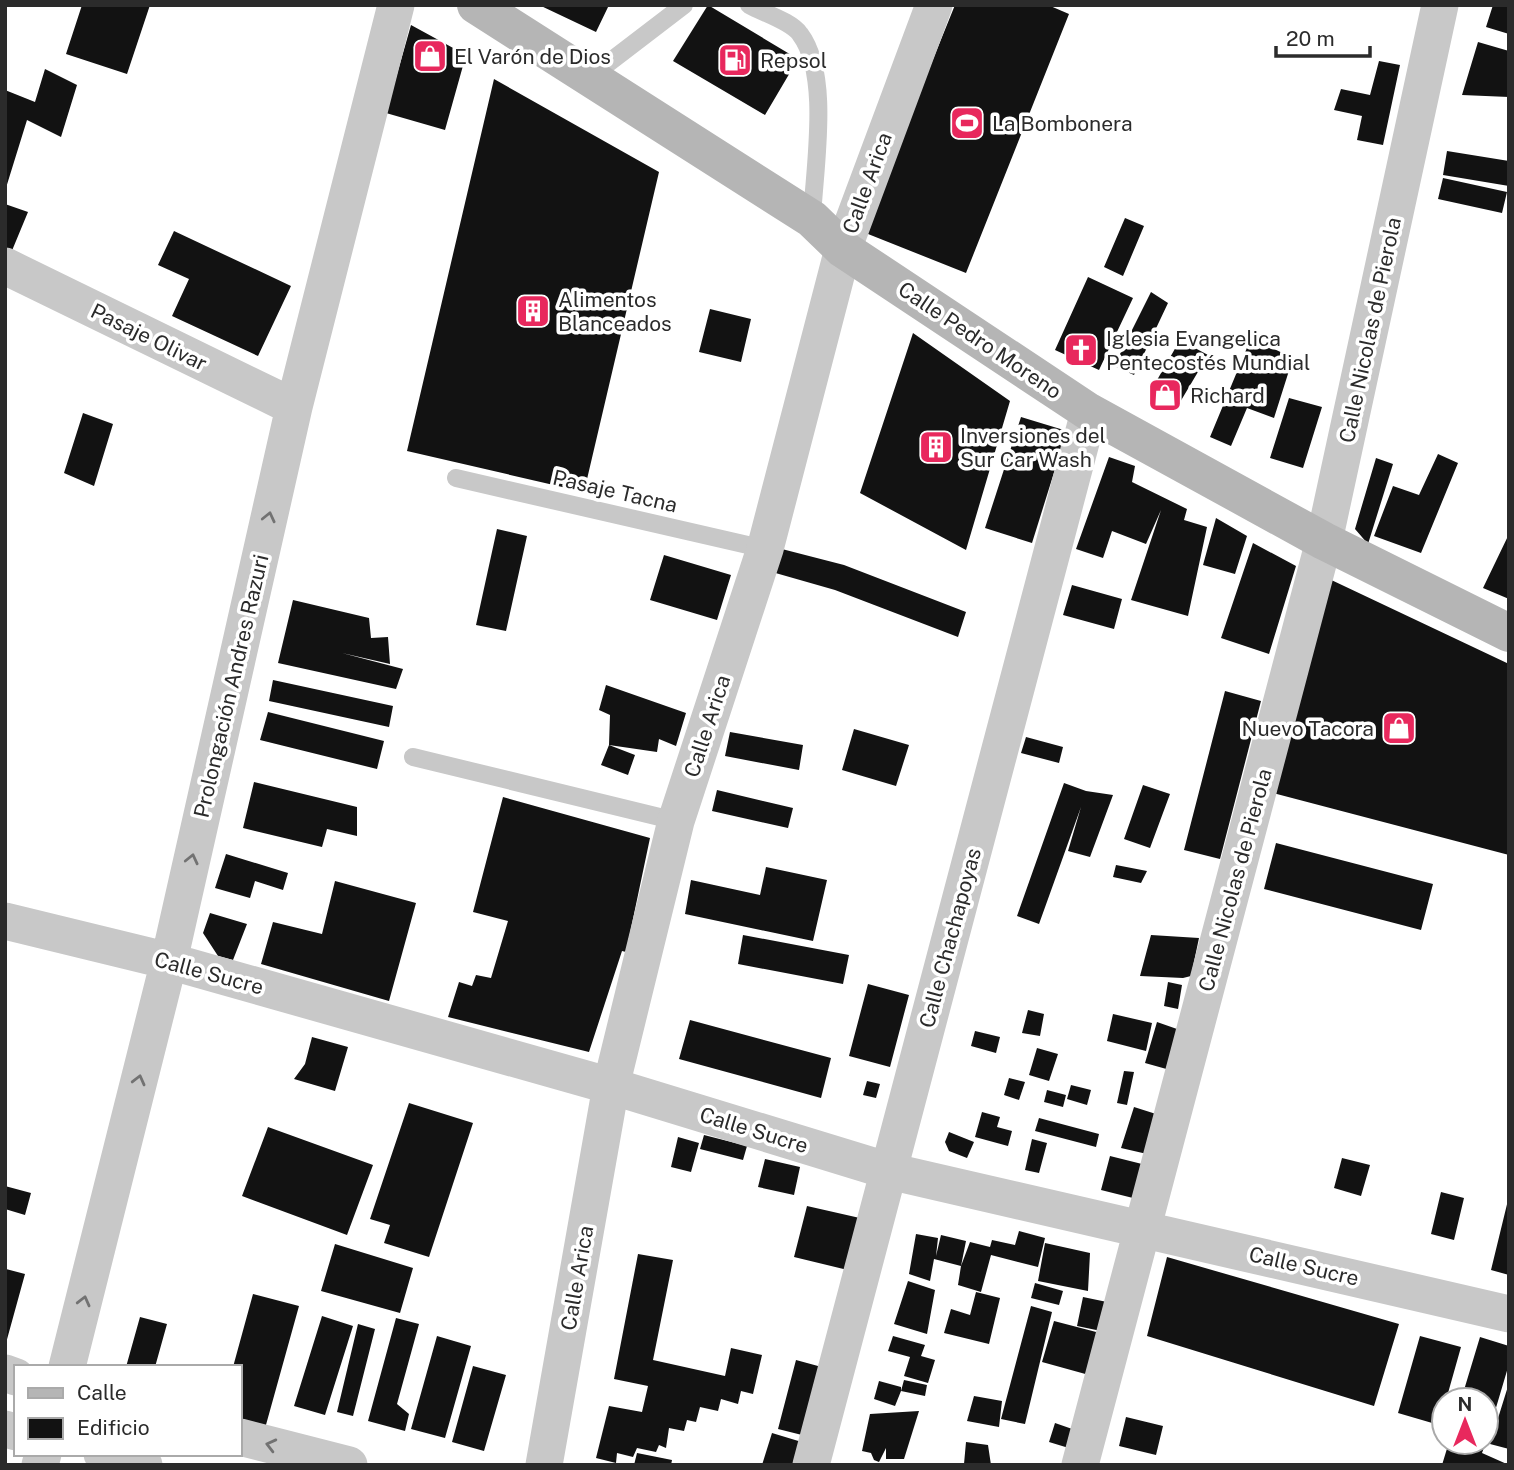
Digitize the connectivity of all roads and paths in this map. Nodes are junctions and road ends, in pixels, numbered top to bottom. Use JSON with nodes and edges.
{"nodes":[{"id":1,"x":396,"y":5,"type":"edge"},
{"id":2,"x":684,"y":5,"type":"edge"},
{"id":3,"x":749,"y":5,"type":"edge"},
{"id":4,"x":934,"y":5,"type":"edge"},
{"id":5,"x":1440,"y":5,"type":"edge"},
{"id":6,"x":482,"y":7,"type":"edge"},
{"id":7,"x":590,"y":77,"type":"junction"},
{"id":8,"x":813,"y":219,"type":"junction"},
{"id":9,"x":843,"y":248,"type":"junction"},
{"id":10,"x":5,"y":266,"type":"edge"},
{"id":11,"x":293,"y":407,"type":"junction"},
{"id":12,"x":1089,"y":412,"type":"junction"},
{"id":13,"x":456,"y":478,"type":"dead end"},
{"id":14,"x":1324,"y":541,"type":"junction"},
{"id":15,"x":765,"y":549,"type":"junction"},
{"id":16,"x":1509,"y":633,"type":"edge"},
{"id":17,"x":413,"y":757,"type":"dead end"},
{"id":18,"x":676,"y":821,"type":"junction"},
{"id":19,"x":5,"y":921,"type":"edge"},
{"id":20,"x":169,"y":961,"type":"junction"},
{"id":21,"x":611,"y":1086,"type":"junction"},
{"id":22,"x":889,"y":1171,"type":"junction"},
{"id":23,"x":1144,"y":1230,"type":"junction"},
{"id":24,"x":1509,"y":1314,"type":"edge"},
{"id":25,"x":68,"y":1365,"type":"edge"},
{"id":26,"x":242,"y":1438,"type":"edge"},
{"id":27,"x":110,"y":1456,"type":"edge"},
{"id":28,"x":144,"y":1465,"type":"edge"},
{"id":29,"x":349,"y":1465,"type":"edge"},
{"id":30,"x":544,"y":1465,"type":"edge"},
{"id":31,"x":811,"y":1465,"type":"edge"},
{"id":32,"x":1080,"y":1465,"type":"edge"}],
"edges":[{"from":1,"to":11,"type":"street","name":"Prolongación Andres Razuri"},
{"from":2,"to":7,"type":"lane"},
{"from":3,"to":8,"type":"lane"},
{"from":4,"to":9,"type":"street","name":"Calle Arica"},
{"from":5,"to":14,"type":"street","name":"Calle Nicolas de Pierola"},
{"from":6,"to":7,"type":"main road","name":"Calle Pedro Moreno"},
{"from":7,"to":8,"type":"main road","name":"Calle Pedro Moreno"},
{"from":8,"to":9,"type":"main road","name":"Calle Pedro Moreno"},
{"from":9,"to":12,"type":"main road","name":"Calle Pedro Moreno"},
{"from":9,"to":15,"type":"street","name":"Calle Arica"},
{"from":10,"to":11,"type":"street","name":"Pasaje Olivar"},
{"from":20,"to":11,"type":"street","name":"Prolongación Andres Razuri","one_way":true},
{"from":12,"to":14,"type":"main road","name":"Calle Pedro Moreno"},
{"from":12,"to":22,"type":"street","name":"Calle Chachapoyas"},
{"from":13,"to":15,"type":"lane","name":"Pasaje Tacna"},
{"from":14,"to":16,"type":"main road","name":"Calle Pedro Moreno"},
{"from":14,"to":23,"type":"street","name":"Calle Nicolas de Pierola"},
{"from":15,"to":18,"type":"street","name":"Calle Arica"},
{"from":17,"to":18,"type":"lane"},
{"from":18,"to":21,"type":"street","name":"Calle Arica"},
{"from":19,"to":20,"type":"street","name":"Calle Sucre"},
{"from":20,"to":21,"type":"street","name":"Calle Sucre"},
{"from":25,"to":20,"type":"street","name":"Prolongación Andres Razuri","one_way":true},
{"from":21,"to":22,"type":"street","name":"Calle Sucre"},
{"from":21,"to":30,"type":"street","name":"Calle Arica"},
{"from":22,"to":23,"type":"street","name":"Calle Sucre"},
{"from":22,"to":31,"type":"street","name":"Calle Chachapoyas"},
{"from":23,"to":24,"type":"street","name":"Calle Sucre"},
{"from":23,"to":32,"type":"street","name":"Calle Nicolas de Pierola"},
{"from":29,"to":26,"type":"street","one_way":true},
{"from":27,"to":28,"type":"street"}]}
